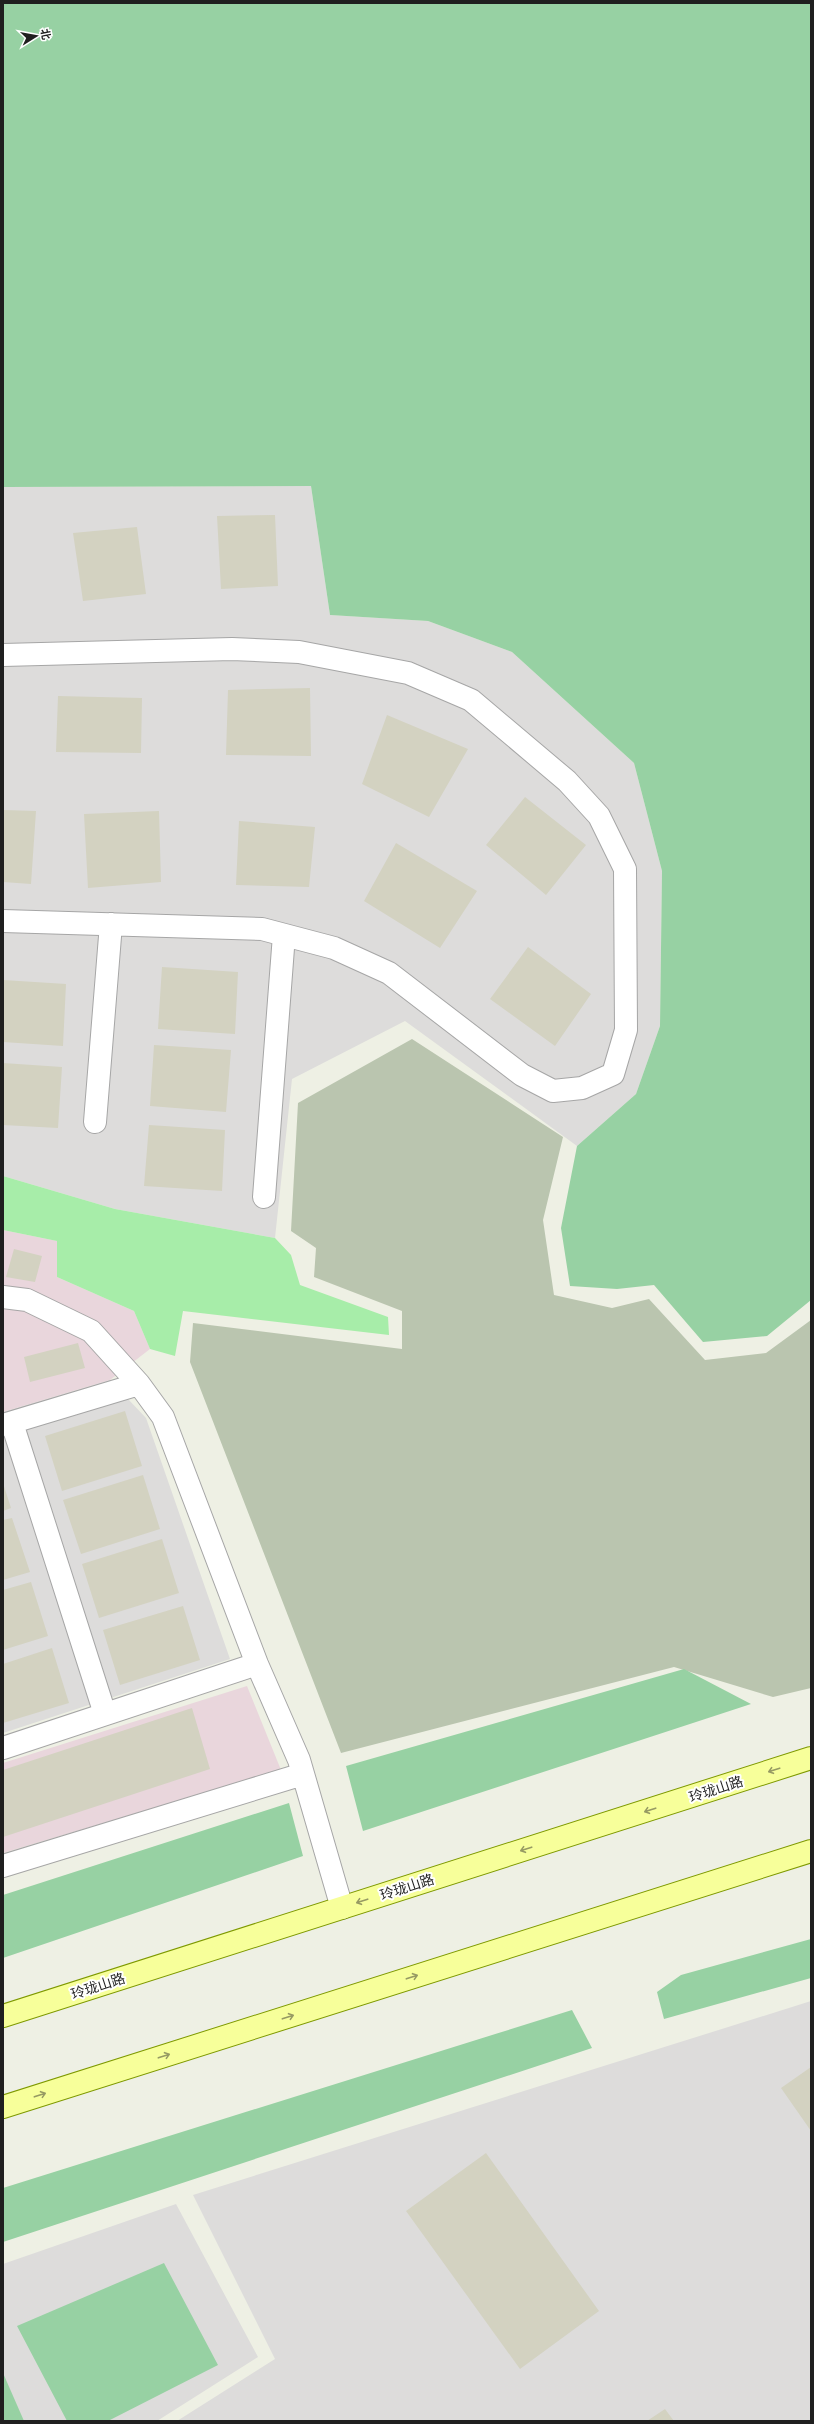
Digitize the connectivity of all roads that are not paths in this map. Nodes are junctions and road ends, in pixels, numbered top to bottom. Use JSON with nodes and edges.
{"nodes":[{"id":1,"x":3,"y":655,"type":"edge"},
{"id":2,"x":3,"y":921,"type":"edge"},
{"id":3,"x":111,"y":924,"type":"junction"},
{"id":4,"x":284,"y":935,"type":"junction"},
{"id":5,"x":95,"y":1122,"type":"dead end"},
{"id":6,"x":264,"y":1197,"type":"dead end"},
{"id":7,"x":3,"y":1297,"type":"edge"},
{"id":8,"x":139,"y":1384,"type":"junction"},
{"id":9,"x":7,"y":1424,"type":"edge"},
{"id":10,"x":257,"y":1664,"type":"junction"},
{"id":11,"x":106,"y":1714,"type":"junction"},
{"id":12,"x":3,"y":1748,"type":"edge"},
{"id":13,"x":811,"y":1758,"type":"edge"},
{"id":14,"x":303,"y":1774,"type":"junction"},
{"id":15,"x":811,"y":1851,"type":"edge"},
{"id":16,"x":3,"y":1866,"type":"edge"},
{"id":17,"x":342,"y":1908,"type":"junction"},
{"id":18,"x":3,"y":2016,"type":"edge"},
{"id":19,"x":3,"y":2107,"type":"edge"}],
"edges":[{"from":1,"to":4,"type":"street"},
{"from":2,"to":3,"type":"street"},
{"from":3,"to":4,"type":"street"},
{"from":3,"to":5,"type":"street"},
{"from":4,"to":6,"type":"street"},
{"from":7,"to":8,"type":"street"},
{"from":8,"to":9,"type":"street"},
{"from":8,"to":10,"type":"street"},
{"from":9,"to":11,"type":"street"},
{"from":10,"to":11,"type":"street"},
{"from":10,"to":14,"type":"street"},
{"from":11,"to":12,"type":"street"},
{"from":13,"to":17,"type":"main road","name":"玲珑山路","one_way":true},
{"from":14,"to":16,"type":"street"},
{"from":14,"to":17,"type":"street"},
{"from":19,"to":15,"type":"main road","one_way":true},
{"from":17,"to":18,"type":"main road","name":"玲珑山路"}]}
